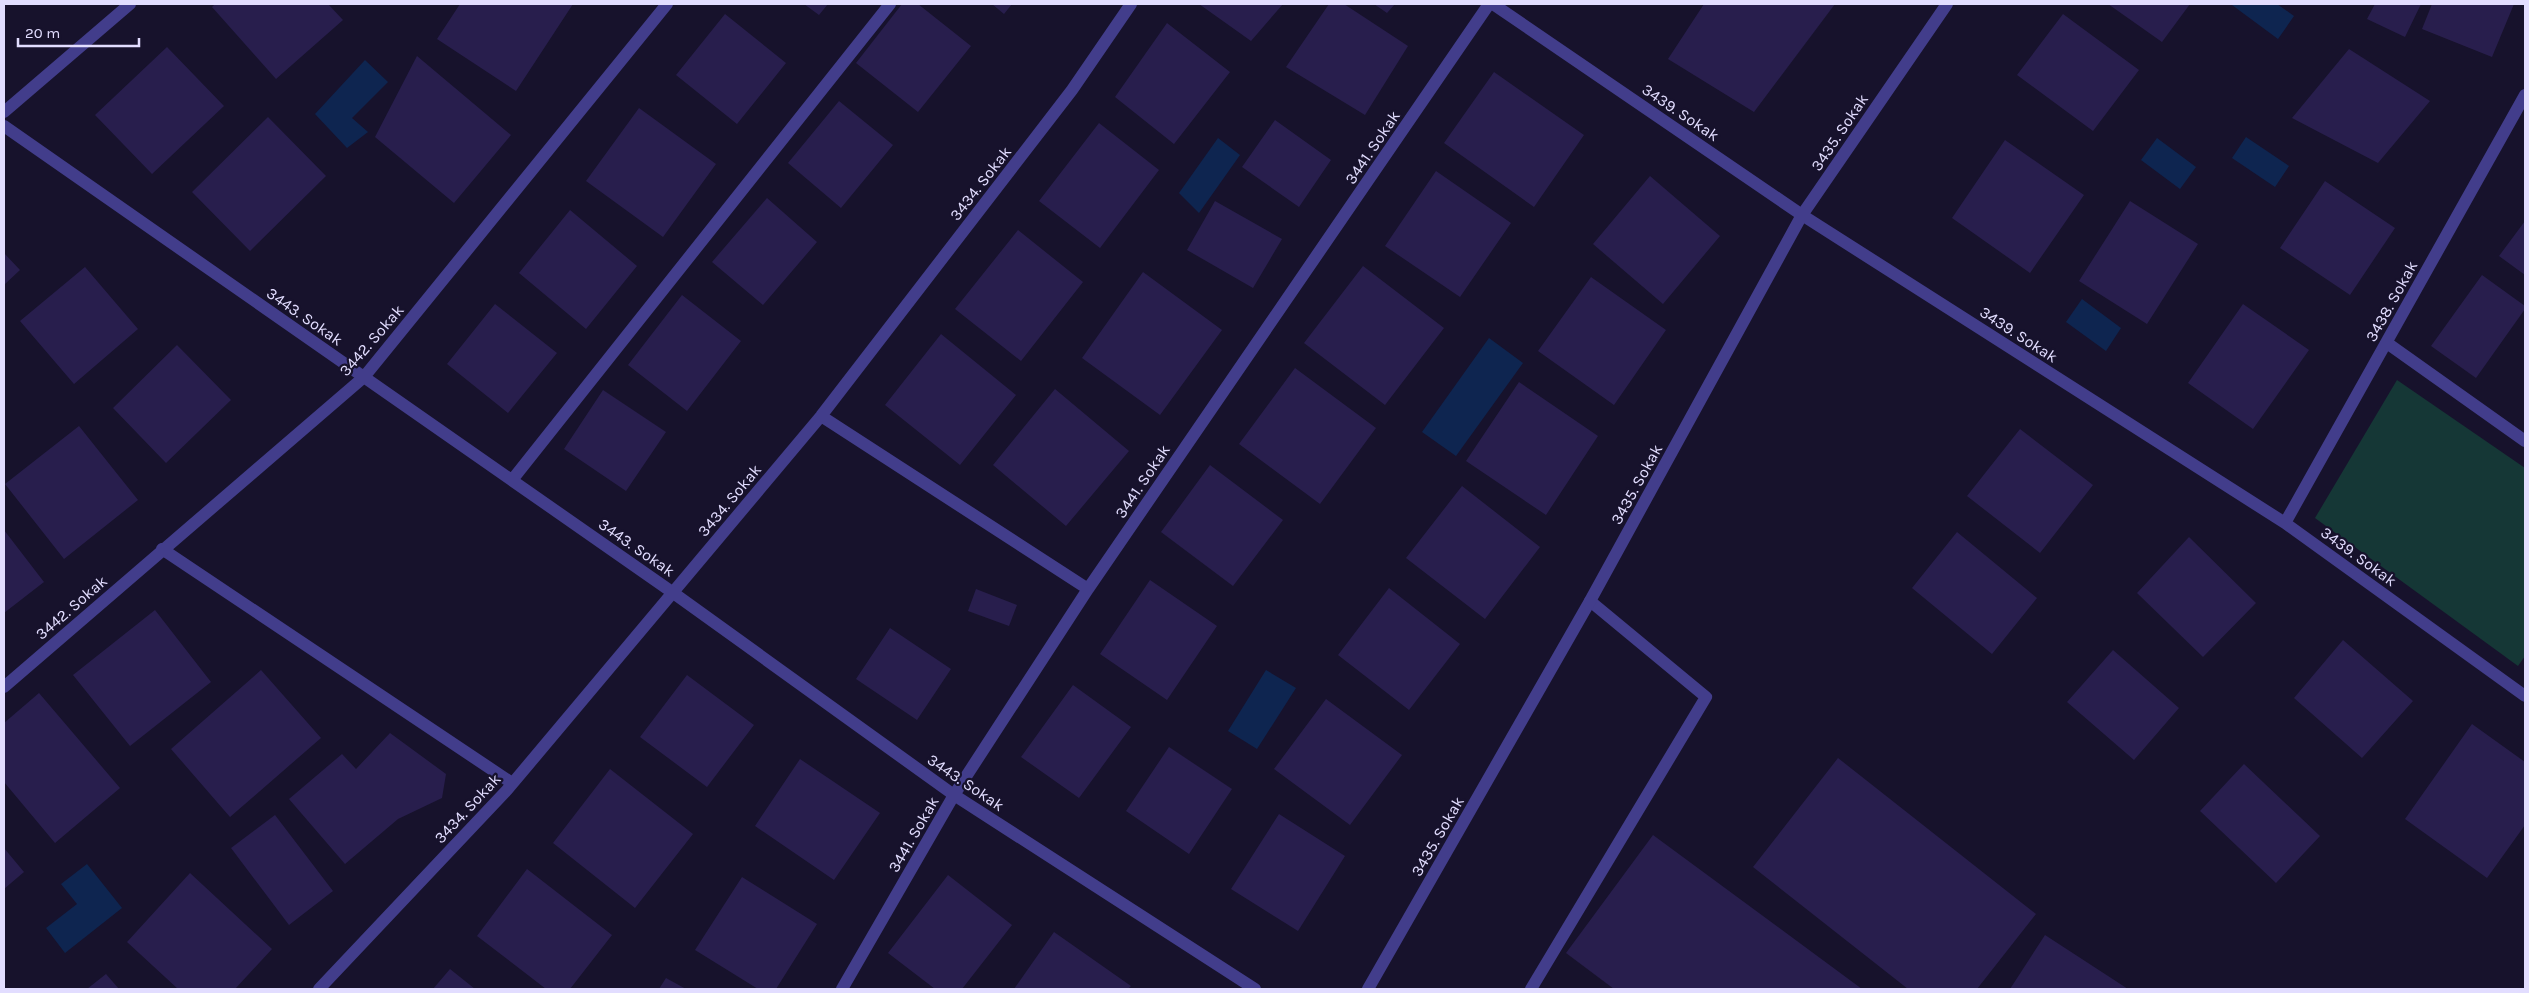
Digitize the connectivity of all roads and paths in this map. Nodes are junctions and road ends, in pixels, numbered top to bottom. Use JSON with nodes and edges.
{"nodes":[{"id":1,"x":130,"y":4,"type":"edge"},
{"id":2,"x":667,"y":4,"type":"edge"},
{"id":3,"x":890,"y":4,"type":"edge"},
{"id":4,"x":1131,"y":4,"type":"edge"},
{"id":5,"x":1489,"y":4,"type":"edge"},
{"id":6,"x":1493,"y":4,"type":"edge"},
{"id":7,"x":1946,"y":4,"type":"edge"},
{"id":8,"x":2525,"y":95,"type":"edge"},
{"id":9,"x":4,"y":112,"type":"edge"},
{"id":10,"x":4,"y":126,"type":"edge"},
{"id":11,"x":1802,"y":215,"type":"junction"},
{"id":12,"x":2387,"y":343,"type":"junction"},
{"id":13,"x":364,"y":377,"type":"junction"},
{"id":14,"x":821,"y":416,"type":"junction"},
{"id":15,"x":2525,"y":441,"type":"edge"},
{"id":16,"x":512,"y":480,"type":"junction"},
{"id":17,"x":2285,"y":523,"type":"junction"},
{"id":18,"x":162,"y":549,"type":"junction"},
{"id":19,"x":1088,"y":589,"type":"junction"},
{"id":20,"x":672,"y":592,"type":"junction"},
{"id":21,"x":1590,"y":601,"type":"junction"},
{"id":22,"x":4,"y":687,"type":"edge"},
{"id":23,"x":2525,"y":696,"type":"edge"},
{"id":24,"x":512,"y":783,"type":"junction"},
{"id":25,"x":954,"y":795,"type":"junction"},
{"id":26,"x":319,"y":989,"type":"edge"},
{"id":27,"x":842,"y":989,"type":"edge"},
{"id":28,"x":1255,"y":989,"type":"edge"},
{"id":29,"x":1368,"y":989,"type":"edge"},
{"id":30,"x":1531,"y":989,"type":"edge"}],
"edges":[{"from":1,"to":9,"type":"street"},
{"from":2,"to":13,"type":"street","name":"3442. Sokak"},
{"from":3,"to":16,"type":"street"},
{"from":4,"to":14,"type":"street","name":"3434. Sokak"},
{"from":5,"to":19,"type":"street","name":"3441. Sokak"},
{"from":6,"to":11,"type":"street","name":"3439. Sokak"},
{"from":7,"to":11,"type":"street","name":"3435. Sokak"},
{"from":8,"to":12,"type":"street","name":"3438. Sokak"},
{"from":10,"to":13,"type":"street","name":"3443. Sokak"},
{"from":11,"to":17,"type":"street","name":"3439. Sokak"},
{"from":11,"to":21,"type":"street","name":"3435. Sokak"},
{"from":12,"to":15,"type":"street"},
{"from":12,"to":17,"type":"street","name":"3438. Sokak"},
{"from":13,"to":16,"type":"street","name":"3443. Sokak"},
{"from":13,"to":18,"type":"street","name":"3442. Sokak"},
{"from":14,"to":19,"type":"street"},
{"from":14,"to":20,"type":"street","name":"3434. Sokak"},
{"from":16,"to":20,"type":"street","name":"3443. Sokak"},
{"from":17,"to":23,"type":"street","name":"3439. Sokak"},
{"from":18,"to":22,"type":"street","name":"3442. Sokak"},
{"from":18,"to":24,"type":"street"},
{"from":19,"to":25,"type":"street","name":"3441. Sokak"},
{"from":20,"to":24,"type":"street","name":"3434. Sokak"},
{"from":20,"to":25,"type":"street","name":"3443. Sokak"},
{"from":21,"to":29,"type":"street","name":"3435. Sokak"},
{"from":21,"to":30,"type":"street"},
{"from":24,"to":26,"type":"street","name":"3434. Sokak"},
{"from":25,"to":27,"type":"street","name":"3441. Sokak"},
{"from":25,"to":28,"type":"street","name":"3443. Sokak"}]}
